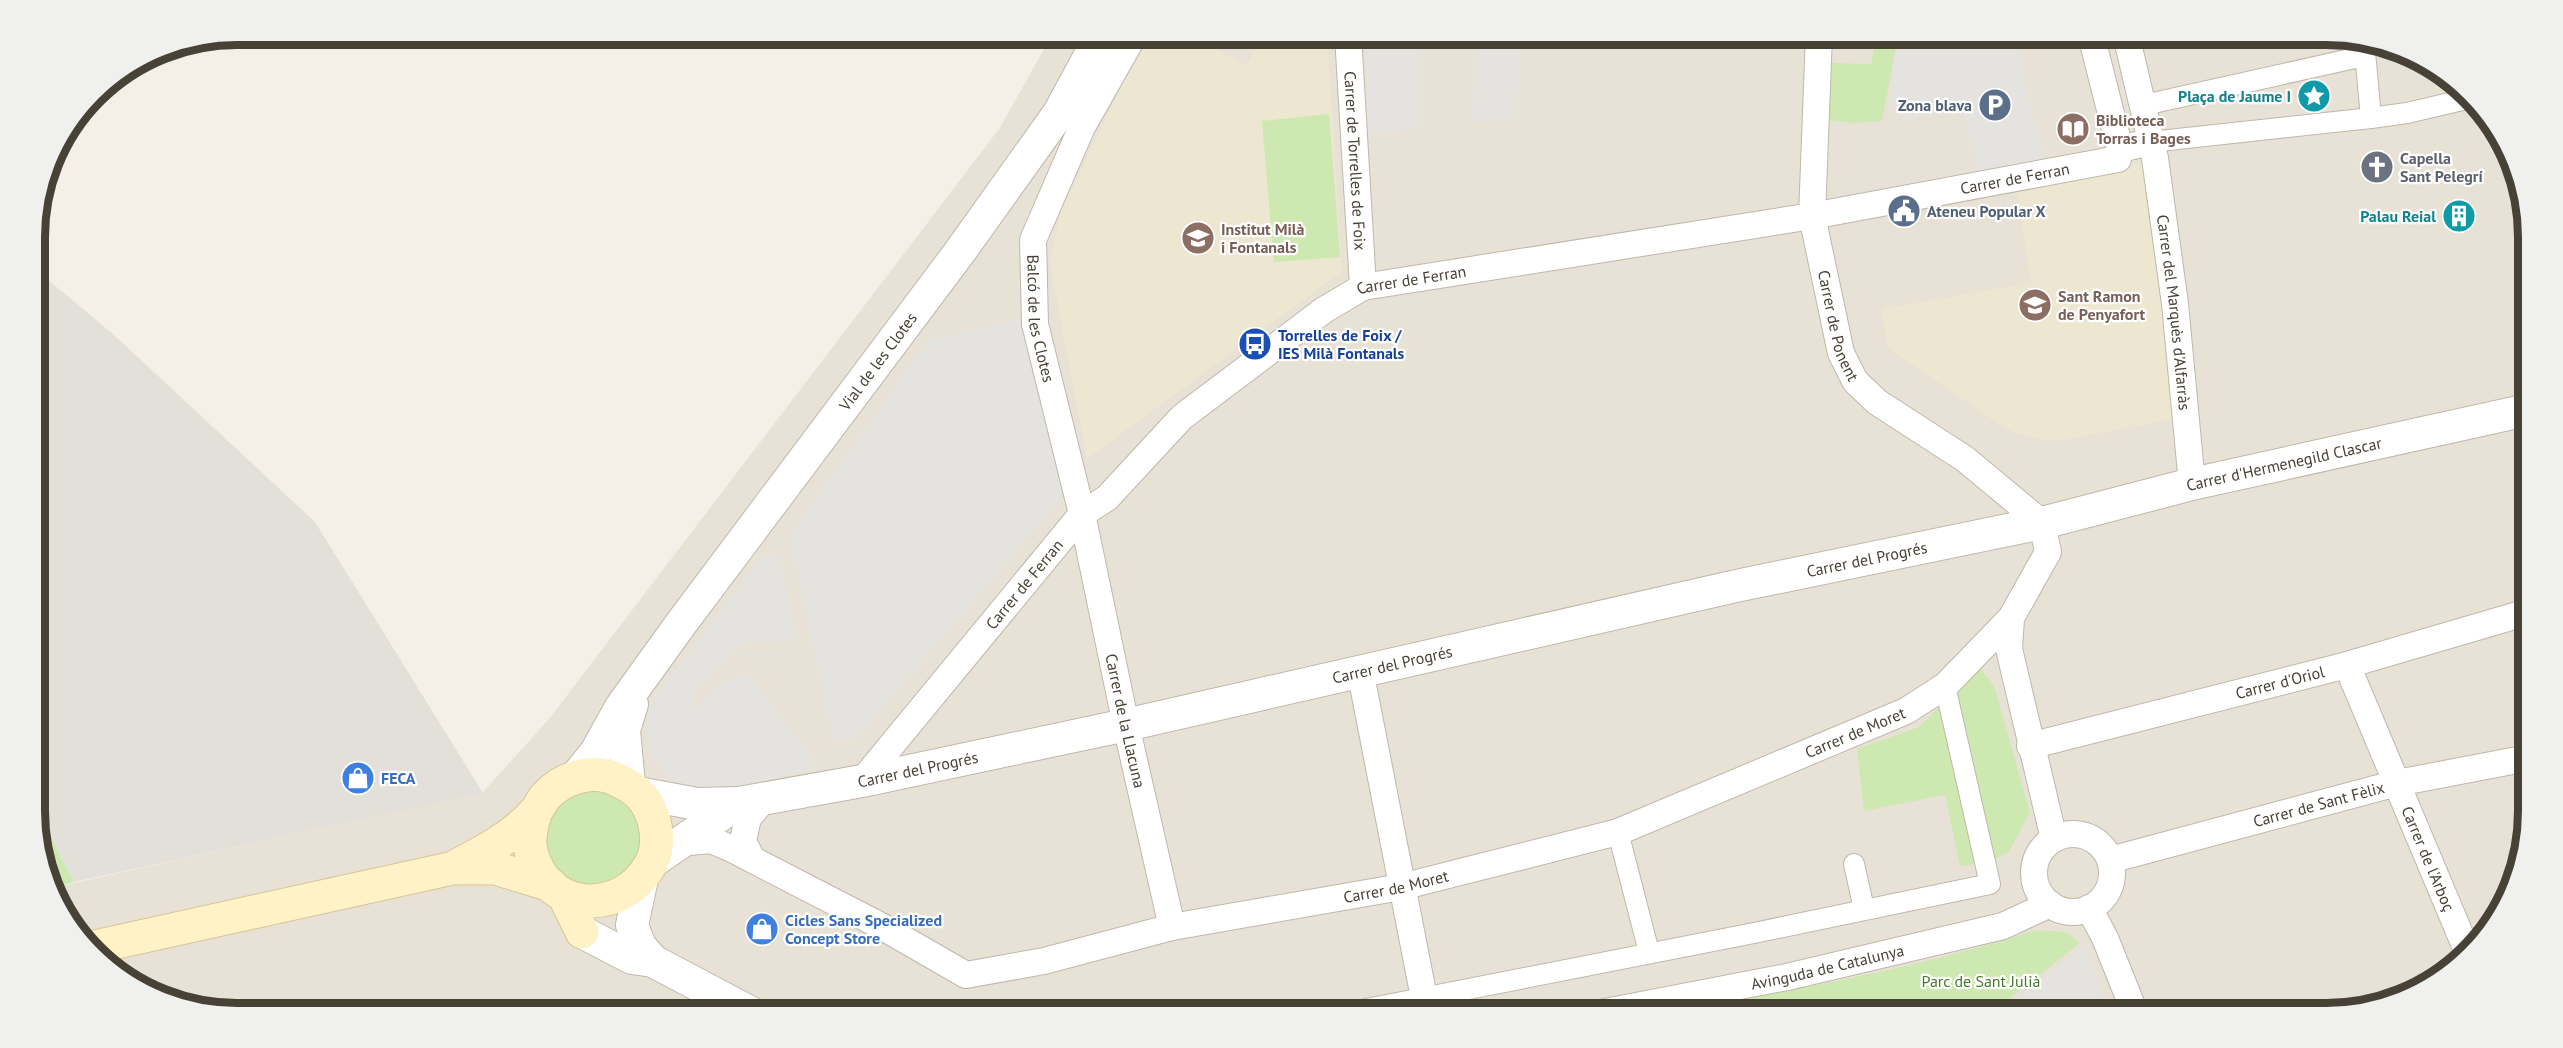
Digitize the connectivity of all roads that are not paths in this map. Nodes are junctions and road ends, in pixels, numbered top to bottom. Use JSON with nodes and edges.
{"nodes":[{"id":1,"x":1095,"y":45,"type":"edge"},
{"id":2,"x":1128,"y":45,"type":"edge"},
{"id":3,"x":1349,"y":45,"type":"edge"},
{"id":4,"x":1819,"y":45,"type":"edge"},
{"id":5,"x":2094,"y":45,"type":"edge"},
{"id":6,"x":2129,"y":45,"type":"edge"},
{"id":7,"x":2362,"y":49,"type":"edge"},
{"id":8,"x":2364,"y":49,"type":"edge"},
{"id":9,"x":2461,"y":100,"type":"edge"},
{"id":10,"x":2144,"y":105,"type":"junction"},
{"id":11,"x":2371,"y":118,"type":"junction"},
{"id":12,"x":2150,"y":142,"type":"junction"},
{"id":13,"x":2121,"y":149,"type":"junction"},
{"id":14,"x":1812,"y":216,"type":"junction"},
{"id":15,"x":1363,"y":286,"type":"junction"},
{"id":16,"x":2518,"y":412,"type":"edge"},
{"id":17,"x":2192,"y":484,"type":"junction"},
{"id":18,"x":1082,"y":514,"type":"junction"},
{"id":19,"x":2042,"y":523,"type":"junction"},
{"id":20,"x":2518,"y":615,"type":"edge"},
{"id":21,"x":2011,"y":618,"type":"junction"},
{"id":22,"x":2347,"y":665,"type":"junction"},
{"id":23,"x":1360,"y":670,"type":"junction"},
{"id":24,"x":642,"y":679,"type":"junction"},
{"id":25,"x":1945,"y":686,"type":"junction"},
{"id":26,"x":1126,"y":725,"type":"junction"},
{"id":27,"x":2030,"y":746,"type":"junction"},
{"id":28,"x":2518,"y":760,"type":"edge"},
{"id":29,"x":576,"y":777,"type":"junction"},
{"id":30,"x":862,"y":781,"type":"junction"},
{"id":31,"x":2397,"y":783,"type":"junction"},
{"id":32,"x":634,"y":789,"type":"junction"},
{"id":33,"x":752,"y":800,"type":"junction"},
{"id":34,"x":536,"y":811,"type":"junction"},
{"id":35,"x":1618,"y":832,"type":"junction"},
{"id":36,"x":2054,"y":839,"type":"junction"},
{"id":37,"x":679,"y":843,"type":"junction"},
{"id":38,"x":752,"y":859,"type":"junction"},
{"id":39,"x":2110,"y":860,"type":"junction"},
{"id":40,"x":1854,"y":864,"type":"dead end"},
{"id":41,"x":453,"y":868,"type":"junction"},
{"id":42,"x":647,"y":870,"type":"junction"},
{"id":43,"x":1401,"y":887,"type":"junction"},
{"id":44,"x":557,"y":890,"type":"junction"},
{"id":45,"x":2050,"y":904,"type":"junction"},
{"id":46,"x":2089,"y":908,"type":"junction"},
{"id":47,"x":1864,"y":909,"type":"junction"},
{"id":48,"x":1172,"y":927,"type":"junction"},
{"id":49,"x":582,"y":932,"type":"joint"},
{"id":50,"x":2464,"y":944,"type":"edge"},
{"id":51,"x":101,"y":946,"type":"edge"},
{"id":52,"x":1649,"y":952,"type":"junction"},
{"id":53,"x":653,"y":961,"type":"junction"},
{"id":54,"x":732,"y":1003,"type":"edge"},
{"id":55,"x":1426,"y":1003,"type":"edge"},
{"id":56,"x":1434,"y":1003,"type":"edge"},
{"id":57,"x":1652,"y":1003,"type":"edge"},
{"id":58,"x":2131,"y":1003,"type":"edge"}],
"edges":[{"from":1,"to":24,"type":"street","name":"Vial de les Clotes"},
{"from":2,"to":18,"type":"street","name":"Balcó de les Clotes"},
{"from":3,"to":15,"type":"street","name":"Carrer de Torrelles de Foix"},
{"from":4,"to":14,"type":"street","name":"Carrer de Ponent"},
{"from":5,"to":13,"type":"street"},
{"from":6,"to":10,"type":"street","name":"Carrer del Marquès d'Alfarràs"},
{"from":7,"to":10,"type":"street"},
{"from":8,"to":11,"type":"street"},
{"from":9,"to":11,"type":"street"},
{"from":10,"to":12,"type":"street","name":"Carrer del Marquès d'Alfarràs"},
{"from":11,"to":12,"type":"street"},
{"from":12,"to":13,"type":"street","name":"Carrer de Ferran"},
{"from":12,"to":17,"type":"street","name":"Carrer del Marquès d'Alfarràs"},
{"from":13,"to":14,"type":"street","name":"Carrer de Ferran"},
{"from":14,"to":15,"type":"street","name":"Carrer de Ferran"},
{"from":14,"to":19,"type":"street","name":"Carrer de Ponent"},
{"from":15,"to":18,"type":"street","name":"Carrer de Ferran"},
{"from":16,"to":17,"type":"street","name":"Carrer d'Hermenegild Clascar"},
{"from":17,"to":19,"type":"street","name":"Carrer d'Hermenegild Clascar"},
{"from":18,"to":26,"type":"street","name":"Carrer de la Llacuna"},
{"from":18,"to":30,"type":"street","name":"Carrer de Ferran"},
{"from":19,"to":21,"type":"street"},
{"from":19,"to":23,"type":"street","name":"Carrer del Progrés"},
{"from":20,"to":22,"type":"street","name":"Carrer d'Oriol"},
{"from":21,"to":25,"type":"street","name":"Carrer de Moret"},
{"from":21,"to":27,"type":"street"},
{"from":22,"to":27,"type":"street","name":"Carrer d'Oriol"},
{"from":22,"to":31,"type":"street","name":"Carrer de l'Arboç"},
{"from":23,"to":26,"type":"street","name":"Carrer del Progrés"},
{"from":23,"to":43,"type":"street"},
{"from":24,"to":29,"type":"street","name":"Vial de les Clotes"},
{"from":24,"to":32,"type":"street","name":"Vial de les Clotes"},
{"from":25,"to":35,"type":"street","name":"Carrer de Moret"},
{"from":25,"to":47,"type":"street"},
{"from":26,"to":30,"type":"street","name":"Carrer del Progrés"},
{"from":26,"to":48,"type":"street","name":"Carrer de la Llacuna"},
{"from":27,"to":36,"type":"street"},
{"from":28,"to":31,"type":"street","name":"Carrer de Sant Fèlix"},
{"from":29,"to":32,"type":"main road"},
{"from":29,"to":34,"type":"main road"},
{"from":30,"to":33,"type":"street","name":"Carrer del Progrés"},
{"from":31,"to":39,"type":"street","name":"Carrer de Sant Fèlix"},
{"from":31,"to":50,"type":"street","name":"Carrer de l'Arboç"},
{"from":32,"to":33,"type":"street","name":"Carrer del Progrés"},
{"from":32,"to":42,"type":"main road"},
{"from":33,"to":37,"type":"street","name":"Carrer del Progrés"},
{"from":33,"to":38,"type":"street"},
{"from":34,"to":41,"type":"main road"},
{"from":34,"to":44,"type":"main road"},
{"from":35,"to":43,"type":"street","name":"Carrer de Moret"},
{"from":35,"to":52,"type":"street"},
{"from":36,"to":39,"type":"street"},
{"from":36,"to":45,"type":"street"},
{"from":37,"to":38,"type":"street","name":"Carrer de Moret"},
{"from":37,"to":42,"type":"street","name":"Carrer del Progrés"},
{"from":38,"to":48,"type":"street","name":"Carrer de Moret"},
{"from":39,"to":46,"type":"street"},
{"from":40,"to":47,"type":"street"},
{"from":41,"to":44,"type":"main road"},
{"from":41,"to":51,"type":"main road"},
{"from":42,"to":44,"type":"main road"},
{"from":42,"to":53,"type":"street"},
{"from":43,"to":48,"type":"street","name":"Carrer de Moret"},
{"from":43,"to":55,"type":"street"},
{"from":44,"to":49,"type":"main road"},
{"from":45,"to":46,"type":"street"},
{"from":45,"to":57,"type":"street","name":"Avinguda de Catalunya"},
{"from":46,"to":58,"type":"street"},
{"from":47,"to":52,"type":"street"},
{"from":49,"to":53,"type":"street"},
{"from":52,"to":56,"type":"street"},
{"from":53,"to":54,"type":"street"}]}
